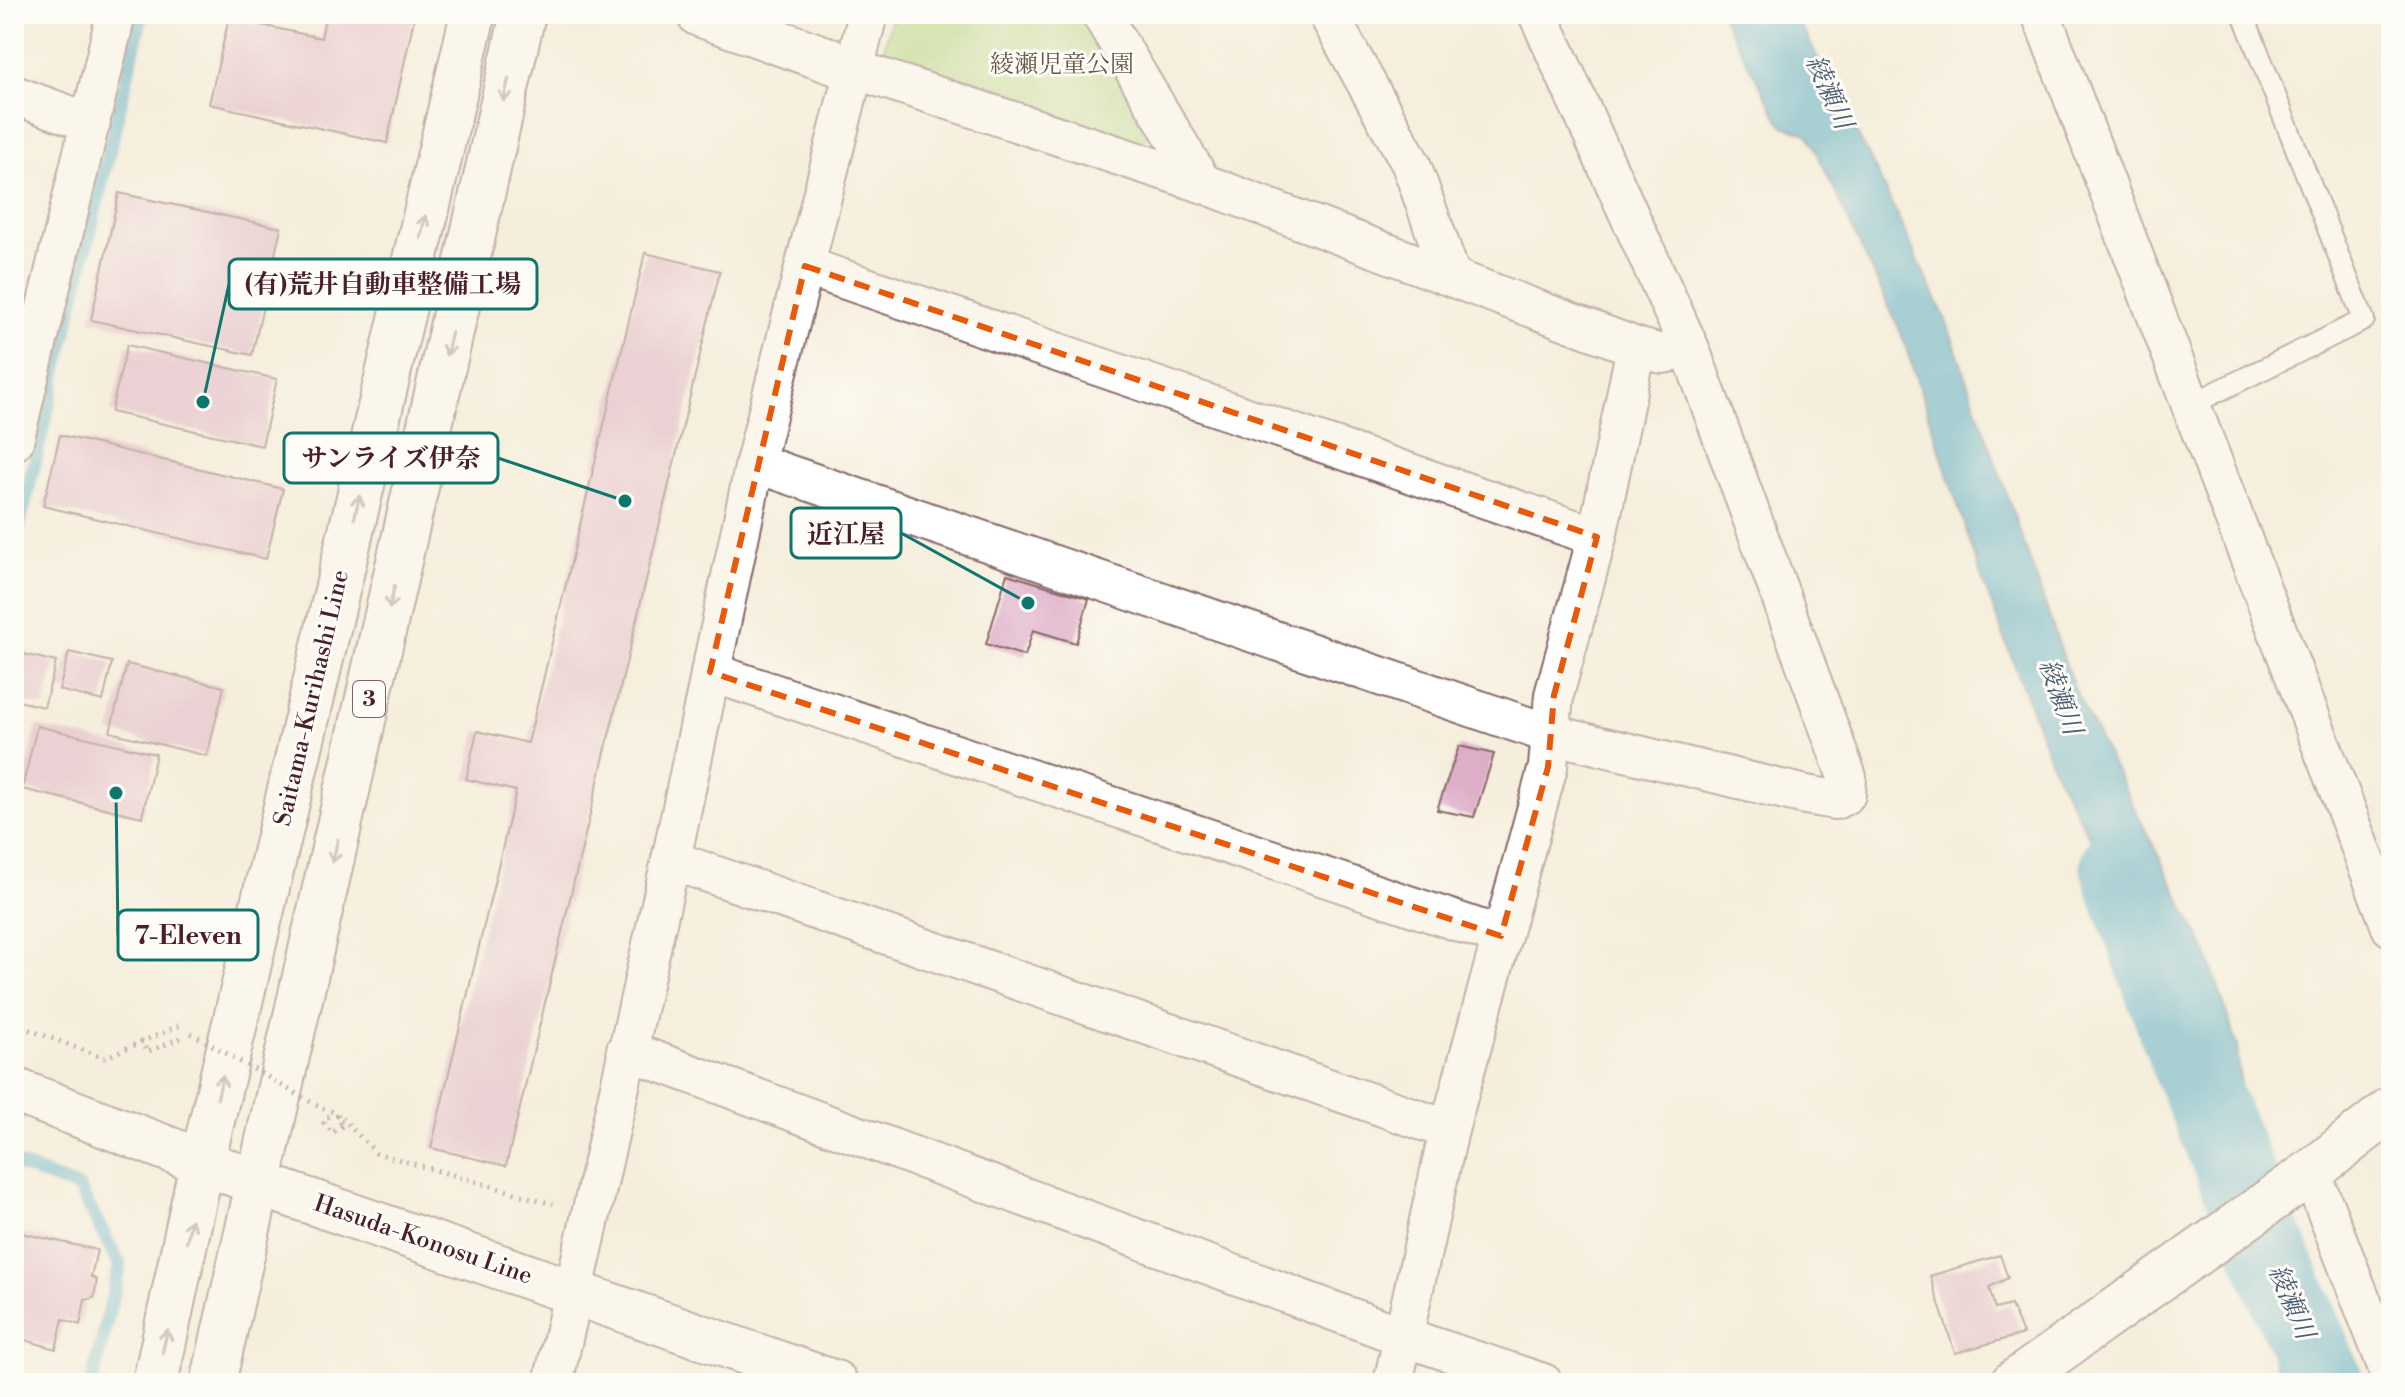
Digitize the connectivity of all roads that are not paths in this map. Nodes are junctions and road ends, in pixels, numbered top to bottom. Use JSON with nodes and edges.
{"nodes":[{"id":1,"x":116,"y":14,"type":"edge"},
{"id":2,"x":473,"y":14,"type":"edge"},
{"id":3,"x":523,"y":14,"type":"edge"},
{"id":4,"x":699,"y":14,"type":"edge"},
{"id":5,"x":868,"y":14,"type":"edge"},
{"id":6,"x":1101,"y":14,"type":"edge"},
{"id":7,"x":1328,"y":14,"type":"edge"},
{"id":8,"x":1538,"y":14,"type":"edge"},
{"id":9,"x":2041,"y":14,"type":"edge"},
{"id":10,"x":2243,"y":14,"type":"edge"},
{"id":11,"x":854,"y":69,"type":"junction"},
{"id":12,"x":14,"y":95,"type":"edge"},
{"id":13,"x":91,"y":123,"type":"junction"},
{"id":14,"x":1202,"y":183,"type":"junction"},
{"id":15,"x":805,"y":266,"type":"junction"},
{"id":16,"x":1451,"y":276,"type":"junction"},
{"id":17,"x":1636,"y":347,"type":"junction"},
{"id":18,"x":1690,"y":349,"type":"junction"},
{"id":19,"x":2190,"y":405,"type":"junction"},
{"id":20,"x":16,"y":425,"type":"edge"},
{"id":21,"x":755,"y":463,"type":"junction"},
{"id":22,"x":1597,"y":537,"type":"junction"},
{"id":23,"x":710,"y":672,"type":"junction"},
{"id":24,"x":1550,"y":734,"type":"junction"},
{"id":25,"x":671,"y":860,"type":"junction"},
{"id":26,"x":2391,"y":927,"type":"edge"},
{"id":27,"x":1501,"y":936,"type":"junction"},
{"id":28,"x":626,"y":1050,"type":"junction"},
{"id":29,"x":14,"y":1090,"type":"edge"},
{"id":30,"x":2391,"y":1109,"type":"edge"},
{"id":31,"x":1449,"y":1130,"type":"junction"},
{"id":32,"x":202,"y":1163,"type":"junction"},
{"id":33,"x":2305,"y":1176,"type":"junction"},
{"id":34,"x":260,"y":1184,"type":"junction"},
{"id":35,"x":575,"y":1291,"type":"junction"},
{"id":36,"x":1404,"y":1337,"type":"junction"},
{"id":37,"x":2037,"y":1375,"type":"edge"},
{"id":38,"x":2391,"y":1376,"type":"edge"},
{"id":39,"x":155,"y":1383,"type":"edge"},
{"id":40,"x":213,"y":1383,"type":"edge"},
{"id":41,"x":553,"y":1383,"type":"edge"},
{"id":42,"x":835,"y":1383,"type":"edge"},
{"id":43,"x":1393,"y":1383,"type":"edge"},
{"id":44,"x":1543,"y":1383,"type":"edge"}],
"edges":[{"from":1,"to":13,"type":"street"},
{"from":32,"to":2,"type":"main road","name":"Saitama-Kurihashi Line","one_way":true},
{"from":3,"to":34,"type":"main road","number":"3","one_way":true},
{"from":4,"to":11,"type":"main road"},
{"from":5,"to":11,"type":"street"},
{"from":6,"to":14,"type":"street"},
{"from":7,"to":16,"type":"street"},
{"from":8,"to":18,"type":"street"},
{"from":9,"to":19,"type":"street"},
{"from":10,"to":19,"type":"lane"},
{"from":11,"to":14,"type":"street"},
{"from":11,"to":15,"type":"street"},
{"from":12,"to":13,"type":"street"},
{"from":13,"to":20,"type":"street"},
{"from":14,"to":16,"type":"street"},
{"from":15,"to":21,"type":"street"},
{"from":15,"to":22,"type":"street"},
{"from":16,"to":17,"type":"street"},
{"from":17,"to":18,"type":"street"},
{"from":17,"to":22,"type":"street"},
{"from":18,"to":24,"type":"street"},
{"from":19,"to":26,"type":"street"},
{"from":21,"to":23,"type":"street"},
{"from":21,"to":24,"type":"street"},
{"from":22,"to":24,"type":"street"},
{"from":23,"to":25,"type":"street"},
{"from":23,"to":27,"type":"street"},
{"from":24,"to":27,"type":"street"},
{"from":25,"to":28,"type":"street"},
{"from":25,"to":31,"type":"street"},
{"from":27,"to":31,"type":"street"},
{"from":28,"to":35,"type":"street"},
{"from":28,"to":36,"type":"street"},
{"from":29,"to":32,"type":"main road","name":"Hasuda-Konosu Line"},
{"from":30,"to":33,"type":"main road"},
{"from":31,"to":36,"type":"street"},
{"from":32,"to":34,"type":"main road","name":"Hasuda-Konosu Line"},
{"from":39,"to":32,"type":"main road","name":"Saitama-Kurihashi Line","one_way":true},
{"from":33,"to":37,"type":"main road"},
{"from":33,"to":38,"type":"street"},
{"from":34,"to":35,"type":"main road","name":"Hasuda-Konosu Line"},
{"from":34,"to":40,"type":"main road","number":"3"},
{"from":35,"to":41,"type":"street"},
{"from":35,"to":42,"type":"main road","name":"Hasuda-Konosu Line"},
{"from":36,"to":43,"type":"street"},
{"from":36,"to":44,"type":"street"}]}
